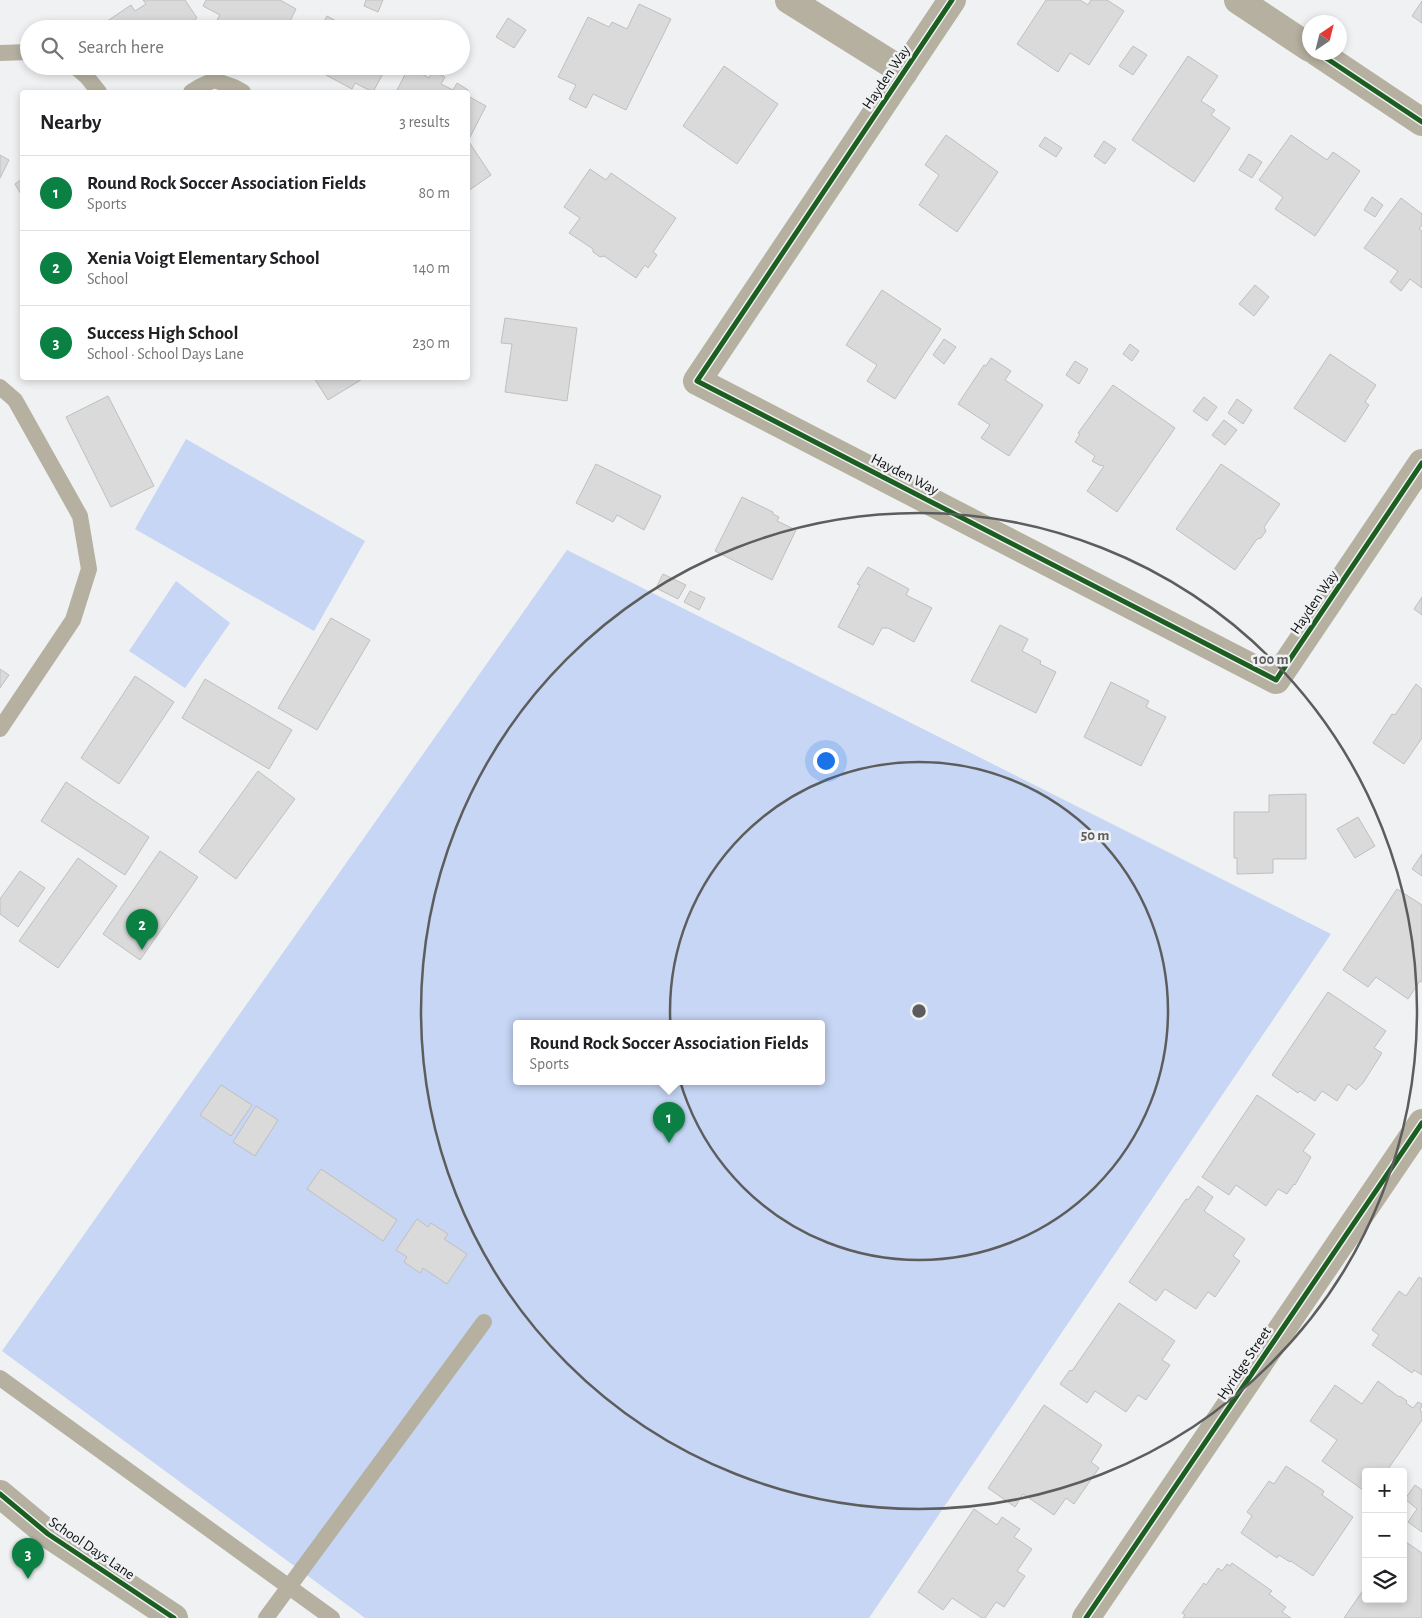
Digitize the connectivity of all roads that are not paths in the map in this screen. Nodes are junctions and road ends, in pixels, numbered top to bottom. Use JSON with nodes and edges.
{"nodes":[{"id":1,"x":789,"y":0,"type":"edge"},
{"id":2,"x":952,"y":0,"type":"edge"},
{"id":3,"x":1238,"y":0,"type":"edge"},
{"id":4,"x":1302,"y":43,"type":"edge"},
{"id":5,"x":20,"y":52,"type":"edge"},
{"id":6,"x":0,"y":53,"type":"edge"},
{"id":7,"x":1329,"y":60,"type":"edge"},
{"id":8,"x":904,"y":72,"type":"junction"},
{"id":9,"x":85,"y":75,"type":"edge"},
{"id":10,"x":97,"y":90,"type":"edge"},
{"id":11,"x":195,"y":90,"type":"edge"},
{"id":12,"x":239,"y":90,"type":"edge"},
{"id":13,"x":1422,"y":122,"type":"edge"},
{"id":14,"x":0,"y":387,"type":"edge"},
{"id":15,"x":1422,"y":463,"type":"edge"},
{"id":16,"x":0,"y":729,"type":"edge"},
{"id":17,"x":1422,"y":1123,"type":"edge"},
{"id":18,"x":484,"y":1322,"type":"dead end"},
{"id":19,"x":0,"y":1378,"type":"edge"},
{"id":20,"x":0,"y":1494,"type":"edge"},
{"id":21,"x":289,"y":1587,"type":"junction"},
{"id":22,"x":174,"y":1618,"type":"edge"},
{"id":23,"x":266,"y":1618,"type":"edge"},
{"id":24,"x":332,"y":1618,"type":"edge"},
{"id":25,"x":1086,"y":1618,"type":"edge"}],
"edges":[{"from":1,"to":8,"type":"street"},
{"from":2,"to":8,"type":"street","name":"Hayden Way"},
{"from":3,"to":4,"type":"street"},
{"from":5,"to":6,"type":"lane"},
{"from":7,"to":13,"type":"street"},
{"from":8,"to":15,"type":"street","name":"Hayden Way"},
{"from":9,"to":10,"type":"lane"},
{"from":11,"to":12,"type":"lane"},
{"from":14,"to":16,"type":"lane"},
{"from":17,"to":25,"type":"street","name":"Hyridge Street"},
{"from":18,"to":21,"type":"lane"},
{"from":19,"to":21,"type":"lane"},
{"from":20,"to":22,"type":"street","name":"School Days Lane"},
{"from":21,"to":23,"type":"lane"},
{"from":21,"to":24,"type":"lane"}]}
